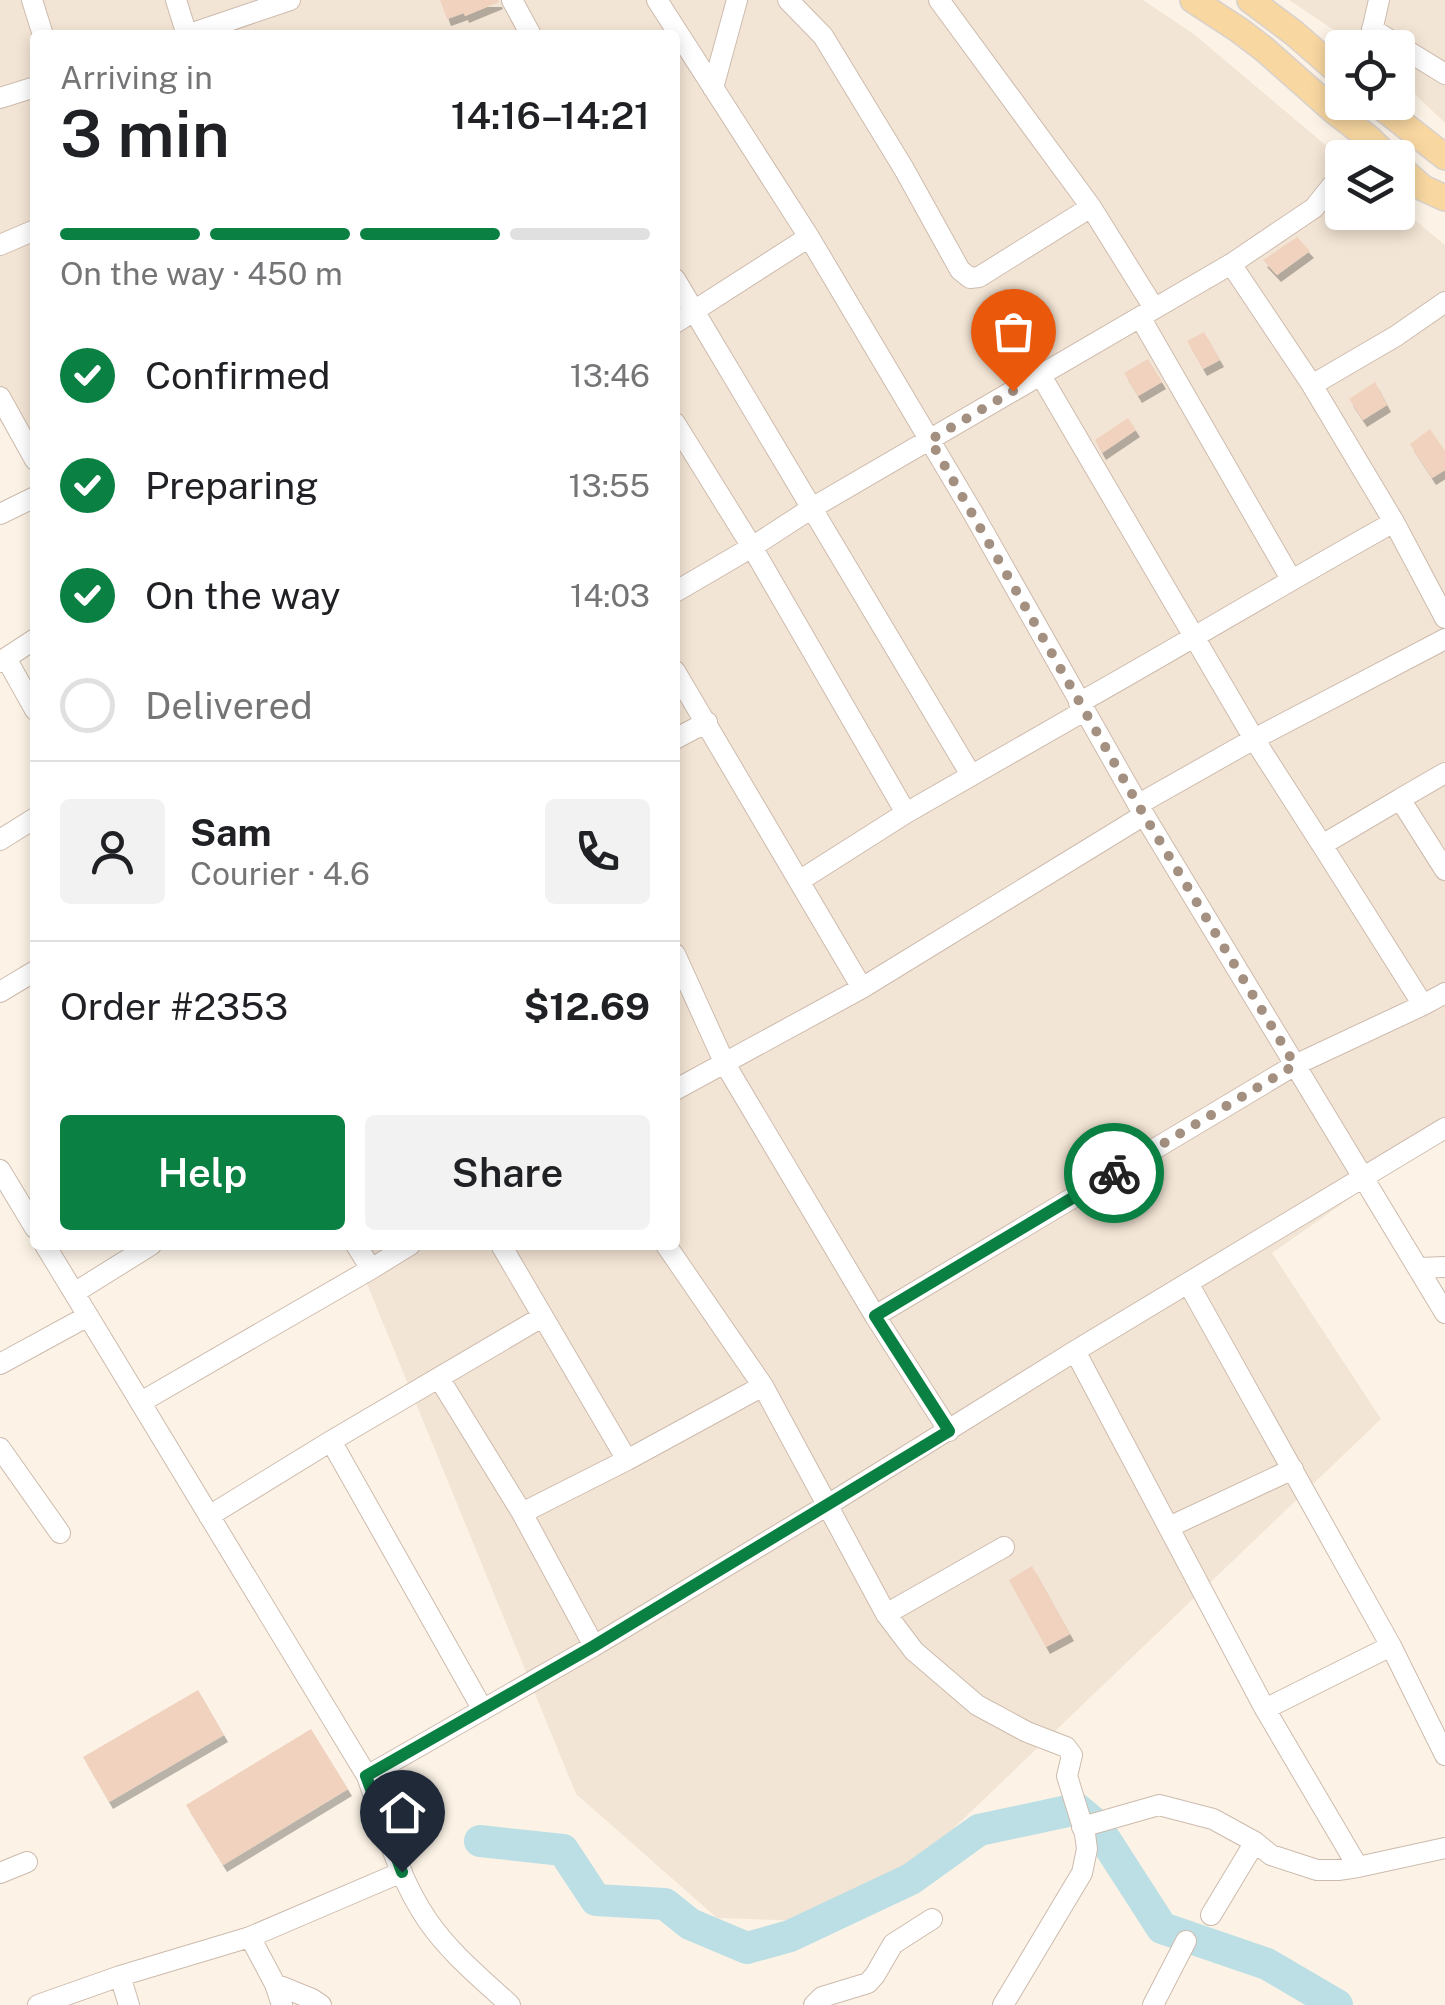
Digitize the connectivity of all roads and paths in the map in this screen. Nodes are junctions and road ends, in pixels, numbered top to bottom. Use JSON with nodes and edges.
{"nodes":[{"id":1,"x":32,"y":0,"type":"edge"},
{"id":2,"x":176,"y":0,"type":"edge"},
{"id":3,"x":290,"y":0,"type":"edge"},
{"id":4,"x":512,"y":0,"type":"edge"},
{"id":5,"x":657,"y":0,"type":"edge"},
{"id":6,"x":738,"y":0,"type":"edge"},
{"id":7,"x":788,"y":0,"type":"edge"},
{"id":8,"x":939,"y":0,"type":"edge"},
{"id":9,"x":1193,"y":0,"type":"edge"},
{"id":10,"x":1250,"y":0,"type":"edge"},
{"id":11,"x":1378,"y":0,"type":"edge"},
{"id":12,"x":41,"y":30,"type":"edge"},
{"id":13,"x":185,"y":30,"type":"edge"},
{"id":14,"x":202,"y":30,"type":"edge"},
{"id":15,"x":528,"y":30,"type":"edge"},
{"id":16,"x":676,"y":30,"type":"edge"},
{"id":17,"x":1372,"y":30,"type":"edge"},
{"id":18,"x":680,"y":36,"type":"edge"},
{"id":19,"x":1325,"y":60,"type":"edge"},
{"id":20,"x":1415,"y":60,"type":"edge"},
{"id":21,"x":1445,"y":74,"type":"edge"},
{"id":22,"x":713,"y":88,"type":"junction"},
{"id":23,"x":30,"y":89,"type":"edge"},
{"id":24,"x":0,"y":98,"type":"edge"},
{"id":25,"x":1399,"y":120,"type":"edge"},
{"id":26,"x":1356,"y":140,"type":"edge"},
{"id":27,"x":1445,"y":157,"type":"edge"},
{"id":28,"x":1415,"y":181,"type":"edge"},
{"id":29,"x":1325,"y":194,"type":"edge"},
{"id":30,"x":1445,"y":198,"type":"edge"},
{"id":31,"x":1091,"y":207,"type":"junction"},
{"id":32,"x":30,"y":232,"type":"edge"},
{"id":33,"x":809,"y":238,"type":"junction"},
{"id":34,"x":0,"y":245,"type":"edge"},
{"id":35,"x":1231,"y":264,"type":"junction"},
{"id":36,"x":680,"y":287,"type":"edge"},
{"id":37,"x":1445,"y":302,"type":"edge"},
{"id":38,"x":695,"y":311,"type":"junction"},
{"id":39,"x":1147,"y":312,"type":"junction"},
{"id":40,"x":680,"y":320,"type":"edge"},
{"id":41,"x":1040,"y":374,"type":"junction"},
{"id":42,"x":1312,"y":385,"type":"junction"},
{"id":43,"x":0,"y":397,"type":"edge"},
{"id":44,"x":680,"y":432,"type":"edge"},
{"id":45,"x":930,"y":440,"type":"junction"},
{"id":46,"x":30,"y":451,"type":"edge"},
{"id":47,"x":30,"y":500,"type":"edge"},
{"id":48,"x":812,"y":508,"type":"junction"},
{"id":49,"x":0,"y":514,"type":"edge"},
{"id":50,"x":1394,"y":522,"type":"junction"},
{"id":51,"x":752,"y":547,"type":"junction"},
{"id":52,"x":1291,"y":579,"type":"junction"},
{"id":53,"x":680,"y":589,"type":"edge"},
{"id":54,"x":1441,"y":607,"type":"edge"},
{"id":55,"x":1195,"y":638,"type":"junction"},
{"id":56,"x":1445,"y":639,"type":"edge"},
{"id":57,"x":30,"y":642,"type":"edge"},
{"id":58,"x":3,"y":660,"type":"edge"},
{"id":59,"x":680,"y":679,"type":"edge"},
{"id":60,"x":30,"y":702,"type":"edge"},
{"id":61,"x":1081,"y":707,"type":"junction"},
{"id":62,"x":706,"y":722,"type":"junction"},
{"id":63,"x":680,"y":737,"type":"edge"},
{"id":64,"x":1254,"y":739,"type":"junction"},
{"id":65,"x":1445,"y":774,"type":"edge"},
{"id":66,"x":972,"y":775,"type":"junction"},
{"id":67,"x":1400,"y":799,"type":"junction"},
{"id":68,"x":1141,"y":810,"type":"junction"},
{"id":69,"x":906,"y":813,"type":"junction"},
{"id":70,"x":30,"y":821,"type":"edge"},
{"id":71,"x":0,"y":840,"type":"edge"},
{"id":72,"x":1322,"y":844,"type":"junction"},
{"id":73,"x":1445,"y":870,"type":"edge"},
{"id":74,"x":798,"y":881,"type":"junction"},
{"id":75,"x":680,"y":965,"type":"edge"},
{"id":76,"x":30,"y":974,"type":"edge"},
{"id":77,"x":862,"y":988,"type":"junction"},
{"id":78,"x":0,"y":992,"type":"edge"},
{"id":79,"x":1445,"y":993,"type":"edge"},
{"id":80,"x":1424,"y":1006,"type":"junction"},
{"id":81,"x":725,"y":1064,"type":"junction"},
{"id":82,"x":1295,"y":1065,"type":"junction"},
{"id":83,"x":680,"y":1087,"type":"edge"},
{"id":84,"x":1445,"y":1128,"type":"edge"},
{"id":85,"x":0,"y":1170,"type":"edge"},
{"id":86,"x":1366,"y":1178,"type":"junction"},
{"id":87,"x":30,"y":1220,"type":"edge"},
{"id":88,"x":48,"y":1250,"type":"edge"},
{"id":89,"x":143,"y":1250,"type":"edge"},
{"id":90,"x":359,"y":1250,"type":"edge"},
{"id":91,"x":402,"y":1250,"type":"edge"},
{"id":92,"x":504,"y":1250,"type":"edge"},
{"id":93,"x":669,"y":1250,"type":"edge"},
{"id":94,"x":371,"y":1268,"type":"junction"},
{"id":95,"x":1418,"y":1268,"type":"junction"},
{"id":96,"x":1445,"y":1268,"type":"edge"},
{"id":97,"x":1188,"y":1283,"type":"junction"},
{"id":98,"x":74,"y":1293,"type":"junction"},
{"id":99,"x":1445,"y":1313,"type":"edge"},
{"id":100,"x":88,"y":1316,"type":"junction"},
{"id":101,"x":875,"y":1316,"type":"junction"},
{"id":102,"x":542,"y":1317,"type":"junction"},
{"id":103,"x":1075,"y":1351,"type":"junction"},
{"id":104,"x":0,"y":1364,"type":"edge"},
{"id":105,"x":439,"y":1378,"type":"junction"},
{"id":106,"x":763,"y":1386,"type":"junction"},
{"id":107,"x":141,"y":1402,"type":"junction"},
{"id":108,"x":949,"y":1431,"type":"junction"},
{"id":109,"x":331,"y":1441,"type":"junction"},
{"id":110,"x":0,"y":1448,"type":"edge"},
{"id":111,"x":627,"y":1460,"type":"junction"},
{"id":112,"x":1293,"y":1469,"type":"junction"},
{"id":113,"x":826,"y":1506,"type":"junction"},
{"id":114,"x":522,"y":1513,"type":"junction"},
{"id":115,"x":210,"y":1516,"type":"junction"},
{"id":116,"x":1169,"y":1527,"type":"junction"},
{"id":117,"x":60,"y":1533,"type":"dead end"},
{"id":118,"x":1004,"y":1546,"type":"dead end"},
{"id":119,"x":886,"y":1614,"type":"junction"},
{"id":120,"x":594,"y":1646,"type":"junction"},
{"id":121,"x":1391,"y":1646,"type":"junction"},
{"id":122,"x":1265,"y":1709,"type":"junction"},
{"id":123,"x":483,"y":1710,"type":"junction"},
{"id":124,"x":1445,"y":1754,"type":"edge"},
{"id":125,"x":366,"y":1776,"type":"junction"},
{"id":126,"x":1082,"y":1827,"type":"junction"},
{"id":127,"x":1255,"y":1842,"type":"junction"},
{"id":128,"x":1445,"y":1848,"type":"edge"},
{"id":129,"x":26,"y":1862,"type":"dead end"},
{"id":130,"x":1358,"y":1867,"type":"junction"},
{"id":131,"x":0,"y":1872,"type":"edge"},
{"id":132,"x":402,"y":1872,"type":"junction"},
{"id":133,"x":1210,"y":1915,"type":"dead end"},
{"id":134,"x":932,"y":1919,"type":"dead end"},
{"id":135,"x":250,"y":1937,"type":"junction"},
{"id":136,"x":1186,"y":1941,"type":"dead end"},
{"id":137,"x":120,"y":1976,"type":"junction"},
{"id":138,"x":274,"y":1984,"type":"junction"},
{"id":139,"x":38,"y":2005,"type":"edge"},
{"id":140,"x":129,"y":2005,"type":"edge"},
{"id":141,"x":282,"y":2005,"type":"edge"},
{"id":142,"x":321,"y":2005,"type":"edge"},
{"id":143,"x":510,"y":2005,"type":"edge"},
{"id":144,"x":814,"y":2005,"type":"edge"},
{"id":145,"x":1003,"y":2005,"type":"edge"},
{"id":146,"x":1153,"y":2005,"type":"edge"}],
"edges":[{"from":1,"to":12,"type":"street"},
{"from":2,"to":13,"type":"street"},
{"from":3,"to":14,"type":"street"},
{"from":4,"to":15,"type":"street"},
{"from":5,"to":16,"type":"street"},
{"from":6,"to":22,"type":"street"},
{"from":7,"to":31,"type":"street"},
{"from":8,"to":31,"type":"street"},
{"from":9,"to":26,"type":"main road"},
{"from":10,"to":19,"type":"main road"},
{"from":11,"to":17,"type":"street"},
{"from":18,"to":22,"type":"street"},
{"from":20,"to":21,"type":"street"},
{"from":22,"to":33,"type":"street"},
{"from":23,"to":24,"type":"street"},
{"from":25,"to":27,"type":"main road"},
{"from":28,"to":30,"type":"main road"},
{"from":29,"to":35,"type":"street"},
{"from":31,"to":39,"type":"street"},
{"from":32,"to":34,"type":"street"},
{"from":33,"to":38,"type":"street"},
{"from":33,"to":45,"type":"street"},
{"from":35,"to":39,"type":"street"},
{"from":35,"to":42,"type":"street"},
{"from":36,"to":38,"type":"street"},
{"from":37,"to":42,"type":"street"},
{"from":38,"to":40,"type":"street"},
{"from":38,"to":48,"type":"street"},
{"from":39,"to":41,"type":"street"},
{"from":39,"to":52,"type":"street"},
{"from":41,"to":45,"type":"street"},
{"from":41,"to":55,"type":"street"},
{"from":42,"to":50,"type":"street"},
{"from":43,"to":46,"type":"street"},
{"from":44,"to":51,"type":"street"},
{"from":45,"to":48,"type":"street"},
{"from":45,"to":61,"type":"street"},
{"from":47,"to":49,"type":"street"},
{"from":48,"to":51,"type":"street"},
{"from":48,"to":66,"type":"street"},
{"from":50,"to":52,"type":"street"},
{"from":50,"to":54,"type":"street"},
{"from":51,"to":53,"type":"street"},
{"from":51,"to":69,"type":"street"},
{"from":52,"to":55,"type":"street"},
{"from":55,"to":61,"type":"street"},
{"from":55,"to":64,"type":"street"},
{"from":56,"to":64,"type":"street"},
{"from":57,"to":58,"type":"street"},
{"from":58,"to":60,"type":"street"},
{"from":59,"to":62,"type":"street"},
{"from":61,"to":66,"type":"street"},
{"from":61,"to":68,"type":"street"},
{"from":62,"to":63,"type":"street"},
{"from":62,"to":74,"type":"street"},
{"from":64,"to":68,"type":"street"},
{"from":64,"to":72,"type":"street"},
{"from":65,"to":67,"type":"street"},
{"from":66,"to":69,"type":"street"},
{"from":67,"to":72,"type":"street"},
{"from":67,"to":73,"type":"street"},
{"from":68,"to":77,"type":"street"},
{"from":68,"to":82,"type":"street"},
{"from":69,"to":74,"type":"street"},
{"from":70,"to":71,"type":"street"},
{"from":72,"to":80,"type":"street"},
{"from":74,"to":77,"type":"street"},
{"from":75,"to":81,"type":"street"},
{"from":76,"to":78,"type":"street"},
{"from":77,"to":81,"type":"street"},
{"from":79,"to":80,"type":"street"},
{"from":80,"to":82,"type":"street"},
{"from":81,"to":83,"type":"street"},
{"from":81,"to":101,"type":"street"},
{"from":82,"to":86,"type":"street"},
{"from":82,"to":101,"type":"street"},
{"from":84,"to":86,"type":"street"},
{"from":85,"to":87,"type":"street"},
{"from":86,"to":95,"type":"street"},
{"from":86,"to":97,"type":"street"},
{"from":88,"to":98,"type":"street"},
{"from":89,"to":98,"type":"street"},
{"from":90,"to":94,"type":"street"},
{"from":91,"to":94,"type":"street"},
{"from":92,"to":102,"type":"street"},
{"from":93,"to":106,"type":"street"},
{"from":94,"to":107,"type":"street"},
{"from":95,"to":96,"type":"street"},
{"from":95,"to":99,"type":"street"},
{"from":97,"to":103,"type":"street"},
{"from":97,"to":112,"type":"street"},
{"from":98,"to":100,"type":"street"},
{"from":100,"to":104,"type":"street"},
{"from":100,"to":107,"type":"street"},
{"from":101,"to":108,"type":"street"},
{"from":102,"to":105,"type":"street"},
{"from":102,"to":111,"type":"street"},
{"from":103,"to":108,"type":"street"},
{"from":103,"to":116,"type":"street"},
{"from":105,"to":109,"type":"street"},
{"from":105,"to":114,"type":"street"},
{"from":106,"to":111,"type":"street"},
{"from":106,"to":113,"type":"street"},
{"from":107,"to":115,"type":"street"},
{"from":108,"to":113,"type":"street"},
{"from":109,"to":115,"type":"street"},
{"from":109,"to":123,"type":"street"},
{"from":110,"to":117,"type":"street"},
{"from":111,"to":114,"type":"street"},
{"from":112,"to":116,"type":"street"},
{"from":112,"to":121,"type":"street"},
{"from":113,"to":119,"type":"street"},
{"from":113,"to":120,"type":"street"},
{"from":114,"to":120,"type":"street"},
{"from":115,"to":125,"type":"street"},
{"from":116,"to":122,"type":"street"},
{"from":118,"to":119,"type":"street"},
{"from":119,"to":126,"type":"street"},
{"from":120,"to":123,"type":"street"},
{"from":121,"to":122,"type":"street"},
{"from":121,"to":124,"type":"street"},
{"from":122,"to":130,"type":"street"},
{"from":123,"to":125,"type":"street"},
{"from":125,"to":132,"type":"street"},
{"from":126,"to":127,"type":"street"},
{"from":126,"to":145,"type":"street"},
{"from":127,"to":130,"type":"street"},
{"from":127,"to":133,"type":"street"},
{"from":128,"to":130,"type":"street"},
{"from":129,"to":131,"type":"street"},
{"from":132,"to":135,"type":"street"},
{"from":132,"to":143,"type":"street"},
{"from":134,"to":144,"type":"street"},
{"from":135,"to":137,"type":"street"},
{"from":135,"to":138,"type":"street"},
{"from":136,"to":146,"type":"street"},
{"from":137,"to":139,"type":"street"},
{"from":137,"to":140,"type":"street"},
{"from":138,"to":141,"type":"street"},
{"from":138,"to":142,"type":"street"}]}
